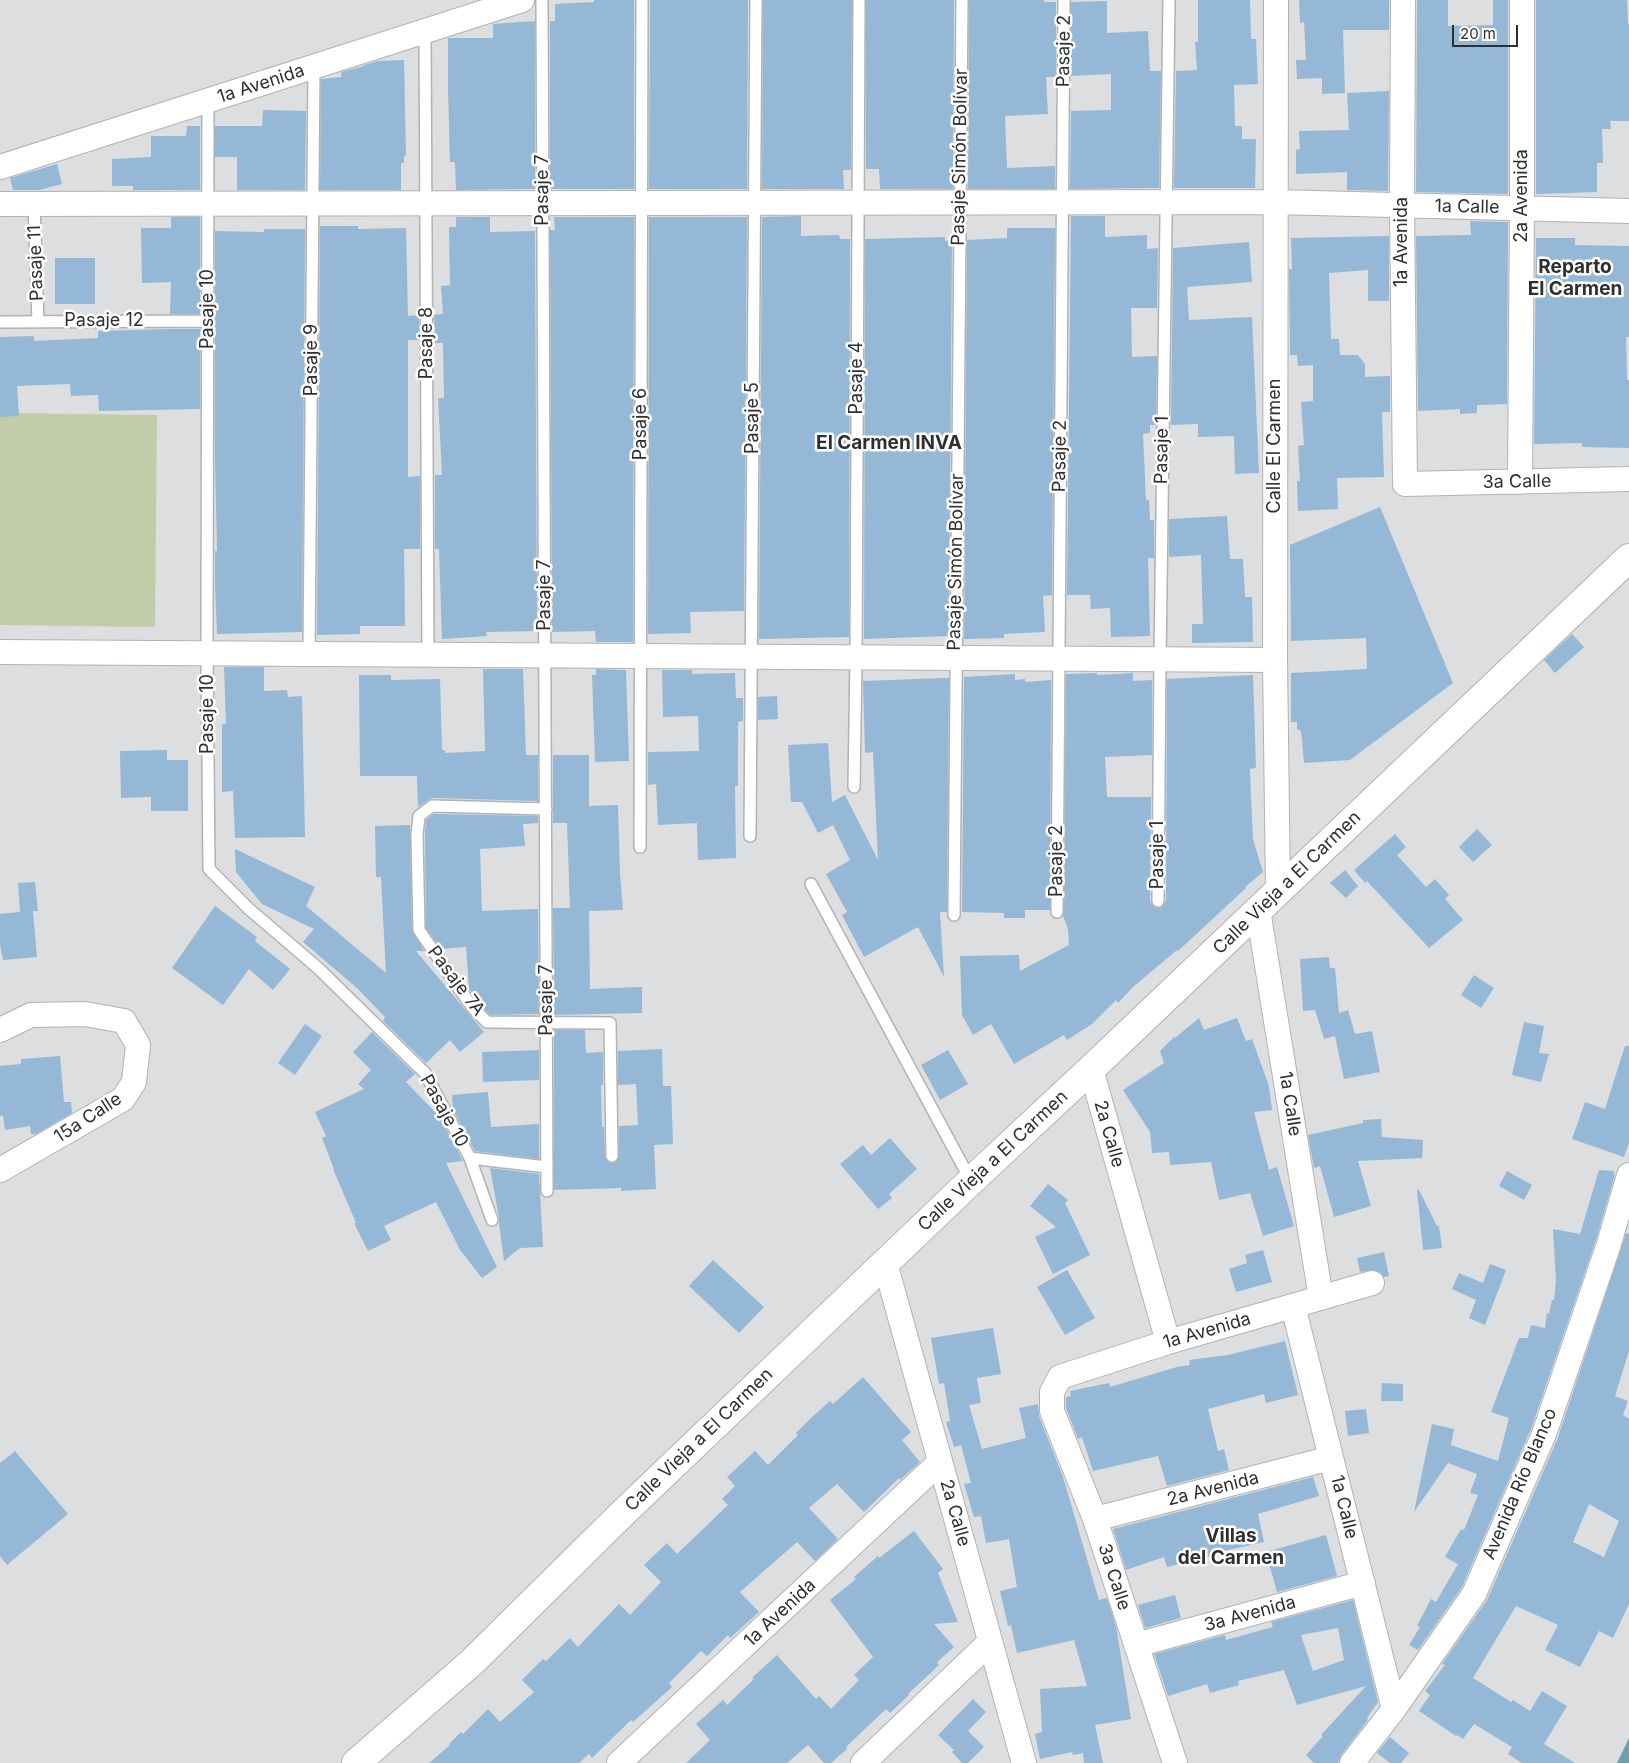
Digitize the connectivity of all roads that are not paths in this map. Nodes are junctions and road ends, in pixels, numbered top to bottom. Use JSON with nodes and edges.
{"nodes":[{"id":1,"x":522,"y":0,"type":"edge"},
{"id":2,"x":542,"y":0,"type":"edge"},
{"id":3,"x":642,"y":0,"type":"edge"},
{"id":4,"x":756,"y":0,"type":"edge"},
{"id":5,"x":859,"y":0,"type":"edge"},
{"id":6,"x":962,"y":0,"type":"edge"},
{"id":7,"x":1064,"y":0,"type":"edge"},
{"id":8,"x":1169,"y":0,"type":"edge"},
{"id":9,"x":1276,"y":0,"type":"edge"},
{"id":10,"x":1403,"y":0,"type":"edge"},
{"id":11,"x":1522,"y":0,"type":"edge"},
{"id":12,"x":426,"y":31,"type":"junction"},
{"id":13,"x":314,"y":67,"type":"junction"},
{"id":14,"x":208,"y":101,"type":"junction"},
{"id":15,"x":0,"y":167,"type":"edge"},
{"id":16,"x":1166,"y":202,"type":"junction"},
{"id":17,"x":1275,"y":202,"type":"junction"},
{"id":18,"x":426,"y":203,"type":"junction"},
{"id":19,"x":543,"y":203,"type":"junction"},
{"id":20,"x":641,"y":203,"type":"junction"},
{"id":21,"x":754,"y":203,"type":"junction"},
{"id":22,"x":858,"y":203,"type":"junction"},
{"id":23,"x":960,"y":203,"type":"junction"},
{"id":24,"x":1062,"y":203,"type":"junction"},
{"id":25,"x":0,"y":204,"type":"edge"},
{"id":26,"x":34,"y":204,"type":"junction"},
{"id":27,"x":208,"y":204,"type":"junction"},
{"id":28,"x":313,"y":204,"type":"junction"},
{"id":29,"x":1402,"y":206,"type":"junction"},
{"id":30,"x":1522,"y":208,"type":"junction"},
{"id":31,"x":1629,"y":211,"type":"edge"},
{"id":32,"x":208,"y":321,"type":"junction"},
{"id":33,"x":0,"y":322,"type":"edge"},
{"id":34,"x":38,"y":322,"type":"junction"},
{"id":35,"x":1629,"y":479,"type":"edge"},
{"id":36,"x":1520,"y":482,"type":"junction"},
{"id":37,"x":1405,"y":484,"type":"joint"},
{"id":38,"x":1629,"y":558,"type":"edge"},
{"id":39,"x":0,"y":652,"type":"edge"},
{"id":40,"x":207,"y":654,"type":"junction"},
{"id":41,"x":309,"y":654,"type":"junction"},
{"id":42,"x":428,"y":655,"type":"junction"},
{"id":43,"x":545,"y":655,"type":"junction"},
{"id":44,"x":640,"y":656,"type":"junction"},
{"id":45,"x":751,"y":657,"type":"junction"},
{"id":46,"x":856,"y":658,"type":"junction"},
{"id":47,"x":955,"y":658,"type":"junction"},
{"id":48,"x":1058,"y":659,"type":"junction"},
{"id":49,"x":1160,"y":659,"type":"junction"},
{"id":50,"x":1275,"y":660,"type":"junction"},
{"id":51,"x":854,"y":787,"type":"dead end"},
{"id":52,"x":546,"y":809,"type":"junction"},
{"id":53,"x":750,"y":836,"type":"dead end"},
{"id":54,"x":640,"y":847,"type":"dead end"},
{"id":55,"x":811,"y":884,"type":"dead end"},
{"id":56,"x":1278,"y":892,"type":"junction"},
{"id":57,"x":1158,"y":901,"type":"dead end"},
{"id":58,"x":1258,"y":910,"type":"junction"},
{"id":59,"x":1056,"y":912,"type":"dead end"},
{"id":60,"x":954,"y":914,"type":"dead end"},
{"id":61,"x":547,"y":1023,"type":"junction"},
{"id":62,"x":0,"y":1030,"type":"edge"},
{"id":63,"x":1091,"y":1070,"type":"junction"},
{"id":64,"x":612,"y":1156,"type":"dead end"},
{"id":65,"x":470,"y":1158,"type":"junction"},
{"id":66,"x":547,"y":1167,"type":"junction"},
{"id":67,"x":0,"y":1170,"type":"edge"},
{"id":68,"x":1629,"y":1175,"type":"edge"},
{"id":69,"x":971,"y":1181,"type":"junction"},
{"id":70,"x":548,"y":1191,"type":"dead end"},
{"id":71,"x":492,"y":1220,"type":"dead end"},
{"id":72,"x":885,"y":1264,"type":"junction"},
{"id":73,"x":1372,"y":1283,"type":"dead end"},
{"id":74,"x":1321,"y":1298,"type":"junction"},
{"id":75,"x":1293,"y":1306,"type":"junction"},
{"id":76,"x":1168,"y":1342,"type":"junction"},
{"id":77,"x":1052,"y":1392,"type":"joint"},
{"id":78,"x":1331,"y":1458,"type":"junction"},
{"id":79,"x":940,"y":1462,"type":"junction"},
{"id":80,"x":1095,"y":1519,"type":"junction"},
{"id":81,"x":1363,"y":1583,"type":"junction"},
{"id":82,"x":990,"y":1642,"type":"junction"},
{"id":83,"x":1136,"y":1645,"type":"junction"},
{"id":84,"x":1394,"y":1709,"type":"junction"},
{"id":85,"x":356,"y":1763,"type":"edge"},
{"id":86,"x":619,"y":1763,"type":"edge"},
{"id":87,"x":863,"y":1763,"type":"edge"},
{"id":88,"x":1024,"y":1763,"type":"edge"},
{"id":89,"x":1175,"y":1763,"type":"edge"},
{"id":90,"x":1352,"y":1763,"type":"edge"}],
"edges":[{"from":1,"to":12,"type":"street","name":"1a Avenida"},
{"from":2,"to":19,"type":"lane","name":"Pasaje 7"},
{"from":3,"to":20,"type":"lane","name":"Pasaje 6"},
{"from":4,"to":21,"type":"lane","name":"Pasaje 5"},
{"from":5,"to":22,"type":"lane","name":"Pasaje 4"},
{"from":6,"to":23,"type":"lane","name":"Pasaje Simón Bolívar"},
{"from":7,"to":24,"type":"lane","name":"Pasaje 2"},
{"from":8,"to":16,"type":"lane","name":"Pasaje 1"},
{"from":9,"to":17,"type":"street","name":"Calle El Carmen"},
{"from":10,"to":29,"type":"street","name":"1a Avenida"},
{"from":11,"to":30,"type":"street","name":"2a Avenida"},
{"from":12,"to":13,"type":"street","name":"1a Avenida"},
{"from":12,"to":18,"type":"lane","name":"Pasaje 8"},
{"from":13,"to":14,"type":"street","name":"1a Avenida"},
{"from":13,"to":28,"type":"lane","name":"Pasaje 9"},
{"from":14,"to":15,"type":"street","name":"1a Avenida"},
{"from":14,"to":27,"type":"lane","name":"Pasaje 10"},
{"from":16,"to":17,"type":"street","name":"1a Calle"},
{"from":16,"to":24,"type":"street","name":"1a Calle"},
{"from":16,"to":49,"type":"lane","name":"Pasaje 1"},
{"from":17,"to":29,"type":"street","name":"1a Calle"},
{"from":17,"to":50,"type":"street","name":"Calle El Carmen"},
{"from":18,"to":19,"type":"street","name":"1a Calle"},
{"from":18,"to":28,"type":"street","name":"1a Calle"},
{"from":18,"to":42,"type":"lane","name":"Pasaje 8"},
{"from":19,"to":20,"type":"street","name":"1a Calle"},
{"from":19,"to":43,"type":"lane","name":"Pasaje 7"},
{"from":20,"to":21,"type":"street","name":"1a Calle"},
{"from":20,"to":44,"type":"lane","name":"Pasaje 6"},
{"from":21,"to":22,"type":"street","name":"1a Calle"},
{"from":21,"to":45,"type":"lane","name":"Pasaje 5"},
{"from":22,"to":23,"type":"street","name":"1a Calle"},
{"from":22,"to":46,"type":"lane","name":"Pasaje 4"},
{"from":23,"to":24,"type":"street","name":"1a Calle"},
{"from":23,"to":47,"type":"lane","name":"Pasaje Simón Bolívar"},
{"from":24,"to":48,"type":"lane","name":"Pasaje 2"},
{"from":25,"to":26,"type":"street","name":"1a Calle"},
{"from":26,"to":27,"type":"street","name":"1a Calle"},
{"from":26,"to":34,"type":"lane","name":"Pasaje 11"},
{"from":27,"to":28,"type":"street","name":"1a Calle"},
{"from":27,"to":32,"type":"lane","name":"Pasaje 10"},
{"from":28,"to":41,"type":"lane","name":"Pasaje 9"},
{"from":29,"to":30,"type":"street","name":"1a Calle"},
{"from":29,"to":37,"type":"street","name":"1a Avenida"},
{"from":30,"to":31,"type":"street","name":"1a Calle"},
{"from":30,"to":36,"type":"street","name":"2a Avenida"},
{"from":32,"to":34,"type":"lane","name":"Pasaje 12"},
{"from":32,"to":40,"type":"lane","name":"Pasaje 10"},
{"from":33,"to":34,"type":"lane","name":"Pasaje 12"},
{"from":35,"to":36,"type":"street","name":"3a Calle"},
{"from":36,"to":37,"type":"street","name":"3a Calle"},
{"from":38,"to":56,"type":"street","name":"Calle Vieja a El Carmen"},
{"from":39,"to":40,"type":"street"},
{"from":40,"to":41,"type":"street"},
{"from":40,"to":65,"type":"lane","name":"Pasaje 10"},
{"from":41,"to":42,"type":"street"},
{"from":42,"to":43,"type":"street"},
{"from":43,"to":44,"type":"street"},
{"from":43,"to":52,"type":"lane","name":"Pasaje 7"},
{"from":44,"to":45,"type":"street"},
{"from":44,"to":54,"type":"lane","name":"Pasaje 6"},
{"from":45,"to":46,"type":"street"},
{"from":45,"to":53,"type":"lane","name":"Pasaje 5"},
{"from":46,"to":47,"type":"street"},
{"from":46,"to":51,"type":"lane","name":"Pasaje 4"},
{"from":47,"to":48,"type":"street"},
{"from":47,"to":60,"type":"lane","name":"Pasaje Simón Bolívar"},
{"from":48,"to":49,"type":"street"},
{"from":48,"to":59,"type":"lane","name":"Pasaje 2"},
{"from":49,"to":50,"type":"street"},
{"from":49,"to":57,"type":"lane","name":"Pasaje 1"},
{"from":50,"to":56,"type":"street","name":"Calle El Carmen"},
{"from":52,"to":61,"type":"lane","name":"Pasaje 7"},
{"from":52,"to":61,"type":"lane","name":"Pasaje 7A"},
{"from":55,"to":69,"type":"lane"},
{"from":56,"to":58,"type":"street","name":"Calle Vieja a El Carmen"},
{"from":58,"to":63,"type":"street","name":"Calle Vieja a El Carmen"},
{"from":58,"to":74,"type":"street","name":"1a Calle"},
{"from":61,"to":64,"type":"lane","name":"Pasaje 7A"},
{"from":61,"to":66,"type":"lane","name":"Pasaje 7"},
{"from":62,"to":67,"type":"street","name":"15a Calle"},
{"from":63,"to":69,"type":"street","name":"Calle Vieja a El Carmen"},
{"from":63,"to":76,"type":"street","name":"2a Calle"},
{"from":65,"to":66,"type":"lane"},
{"from":65,"to":71,"type":"lane","name":"Pasaje 10"},
{"from":66,"to":70,"type":"lane","name":"Pasaje 7"},
{"from":68,"to":84,"type":"street","name":"Avenida Río Blanco"},
{"from":69,"to":72,"type":"street","name":"Calle Vieja a El Carmen"},
{"from":72,"to":79,"type":"street","name":"2a Calle"},
{"from":72,"to":85,"type":"street","name":"Calle Vieja a El Carmen"},
{"from":73,"to":74,"type":"street","name":"1a Avenida"},
{"from":74,"to":75,"type":"street","name":"1a Avenida"},
{"from":75,"to":76,"type":"street","name":"1a Avenida"},
{"from":75,"to":78,"type":"street","name":"1a Calle"},
{"from":76,"to":77,"type":"street","name":"1a Avenida"},
{"from":77,"to":80,"type":"street","name":"3a Calle"},
{"from":78,"to":80,"type":"street","name":"2a Avenida"},
{"from":78,"to":81,"type":"street","name":"1a Calle"},
{"from":79,"to":82,"type":"street","name":"2a Calle"},
{"from":79,"to":86,"type":"street","name":"1a Avenida"},
{"from":80,"to":83,"type":"street","name":"3a Calle"},
{"from":81,"to":83,"type":"street","name":"3a Avenida"},
{"from":81,"to":84,"type":"street","name":"1a Calle"},
{"from":82,"to":87,"type":"street"},
{"from":82,"to":88,"type":"street","name":"2a Calle"},
{"from":83,"to":89,"type":"street","name":"3a Calle"},
{"from":84,"to":90,"type":"street","name":"Avenida Río Blanco"}]}
